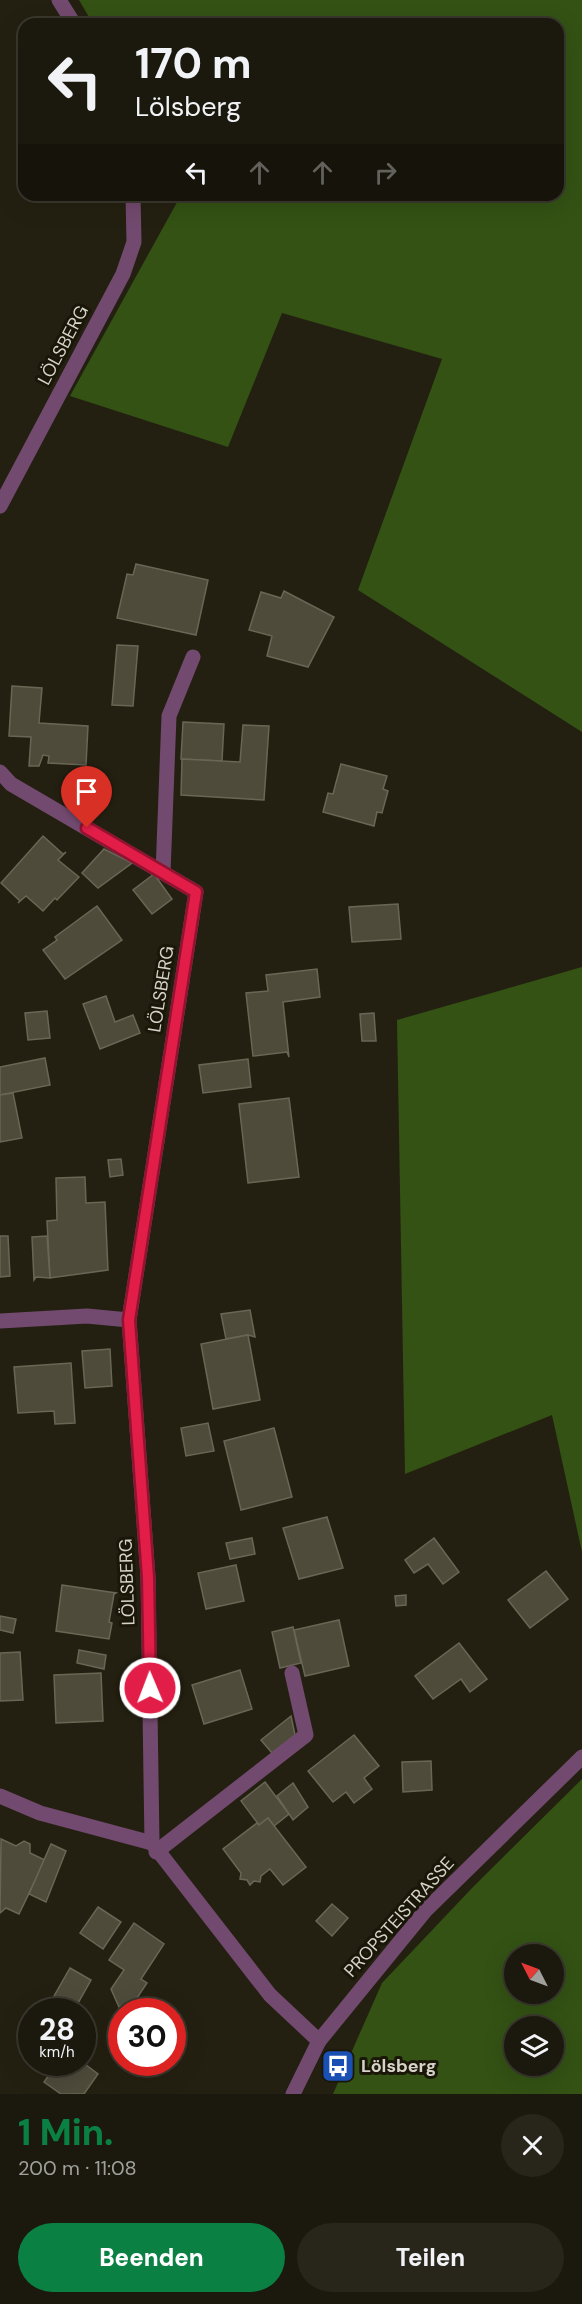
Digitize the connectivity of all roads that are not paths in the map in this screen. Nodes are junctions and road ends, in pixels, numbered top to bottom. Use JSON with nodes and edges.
{"nodes":[{"id":1,"x":59,"y":0,"type":"edge"},
{"id":2,"x":70,"y":18,"type":"edge"},
{"id":3,"x":133,"y":201,"type":"edge"},
{"id":4,"x":0,"y":506,"type":"edge"},
{"id":5,"x":193,"y":657,"type":"dead end"},
{"id":6,"x":0,"y":772,"type":"edge"},
{"id":7,"x":163,"y":873,"type":"junction"},
{"id":8,"x":129,"y":1320,"type":"junction"},
{"id":9,"x":0,"y":1321,"type":"edge"},
{"id":10,"x":292,"y":1673,"type":"dead end"},
{"id":11,"x":582,"y":1758,"type":"edge"},
{"id":12,"x":0,"y":1796,"type":"edge"},
{"id":13,"x":154,"y":1848,"type":"junction"},
{"id":14,"x":319,"y":2041,"type":"junction"},
{"id":15,"x":293,"y":2094,"type":"edge"}],
"edges":[{"from":1,"to":2,"type":"street"},
{"from":3,"to":4,"type":"street","name":"LÖLSBERG"},
{"from":5,"to":7,"type":"street"},
{"from":6,"to":7,"type":"street","name":"LÖLSBERG"},
{"from":7,"to":8,"type":"street","name":"LÖLSBERG"},
{"from":8,"to":9,"type":"street"},
{"from":8,"to":13,"type":"street","name":"LÖLSBERG"},
{"from":10,"to":13,"type":"street"},
{"from":11,"to":14,"type":"street","name":"PROPSTEISTRASSE"},
{"from":12,"to":13,"type":"street"},
{"from":13,"to":14,"type":"street"},
{"from":14,"to":15,"type":"street","name":"PROPSTEISTRASSE"}]}
